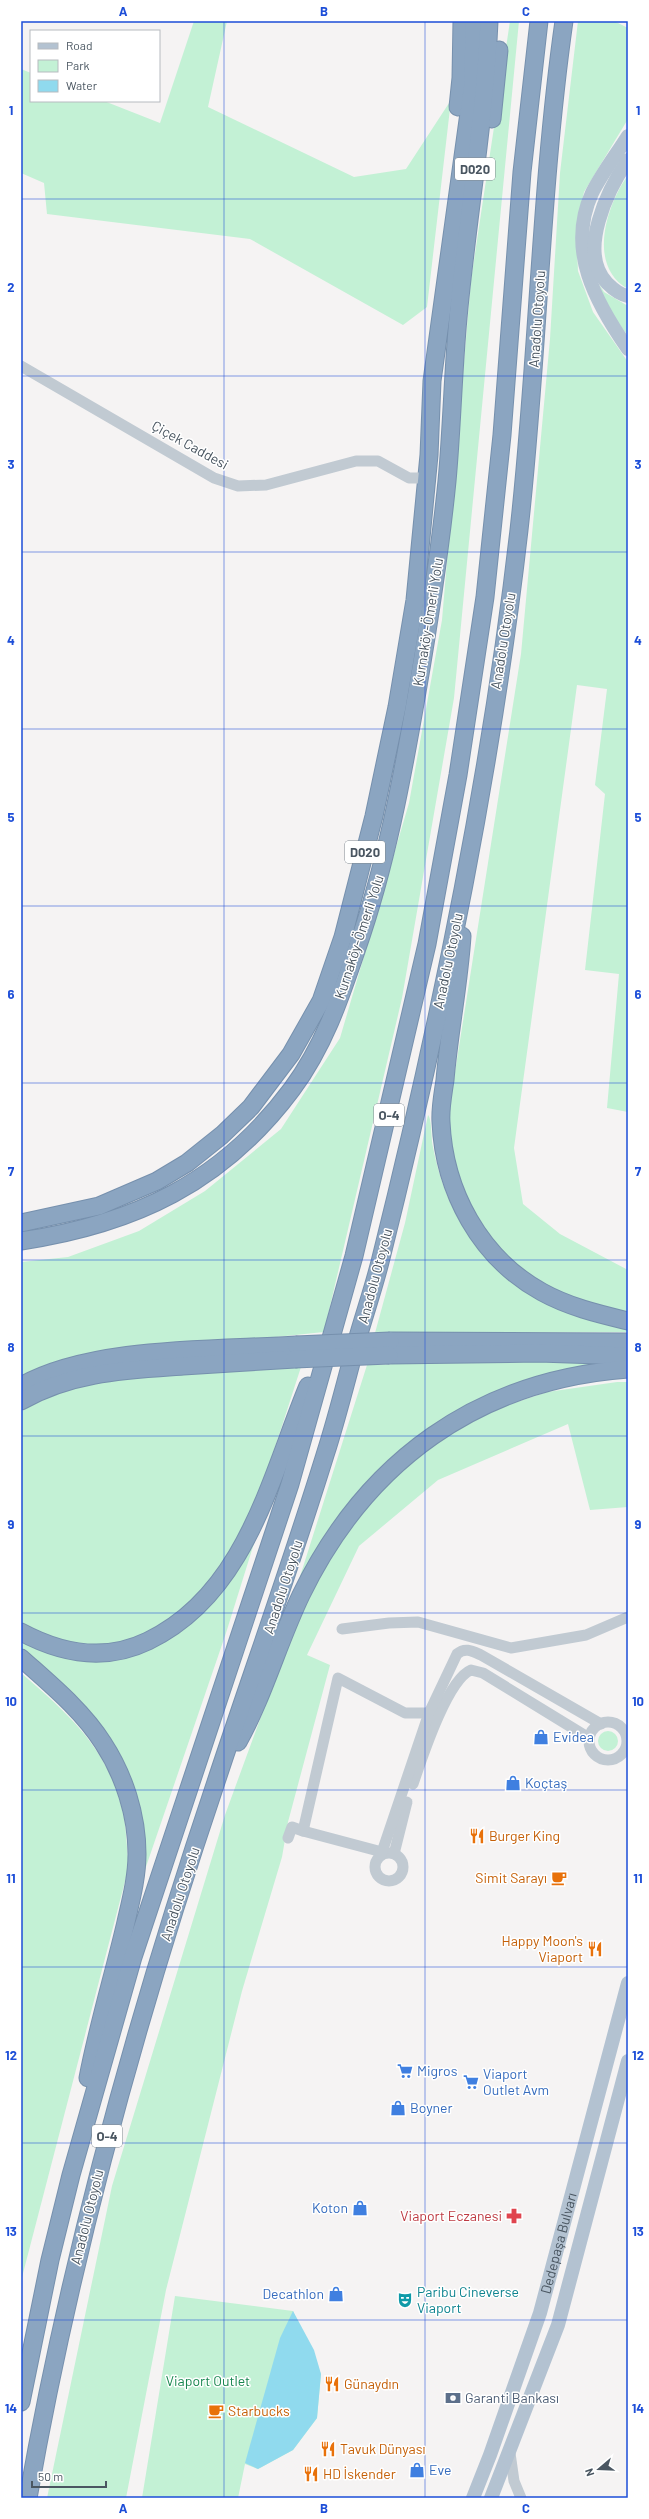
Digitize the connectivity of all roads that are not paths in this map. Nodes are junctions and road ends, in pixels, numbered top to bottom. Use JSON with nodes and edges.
{"nodes":[{"id":1,"x":462,"y":21,"type":"edge"},
{"id":2,"x":474,"y":21,"type":"edge"},
{"id":3,"x":489,"y":21,"type":"edge"},
{"id":4,"x":500,"y":21,"type":"edge"},
{"id":5,"x":539,"y":21,"type":"edge"},
{"id":6,"x":564,"y":21,"type":"edge"},
{"id":7,"x":628,"y":136,"type":"edge"},
{"id":8,"x":628,"y":160,"type":"edge"},
{"id":9,"x":628,"y":296,"type":"edge"},
{"id":10,"x":440,"y":312,"type":"junction"},
{"id":11,"x":458,"y":316,"type":"junction"},
{"id":12,"x":628,"y":349,"type":"edge"},
{"id":13,"x":21,"y":366,"type":"edge"},
{"id":14,"x":427,"y":478,"type":"junction"},
{"id":15,"x":468,"y":867,"type":"junction"},
{"id":16,"x":21,"y":1223,"type":"edge"},
{"id":17,"x":21,"y":1241,"type":"edge"},
{"id":18,"x":336,"y":1318,"type":"junction"},
{"id":19,"x":628,"y":1321,"type":"edge"},
{"id":20,"x":628,"y":1342,"type":"edge"},
{"id":21,"x":390,"y":1348,"type":"junction"},
{"id":22,"x":296,"y":1352,"type":"junction"},
{"id":23,"x":628,"y":1356,"type":"edge"},
{"id":24,"x":628,"y":1370,"type":"edge"},
{"id":25,"x":21,"y":1386,"type":"edge"},
{"id":26,"x":21,"y":1401,"type":"edge"},
{"id":27,"x":628,"y":1617,"type":"edge"},
{"id":28,"x":342,"y":1629,"type":"dead end"},
{"id":29,"x":21,"y":1632,"type":"edge"},
{"id":30,"x":471,"y":1651,"type":"junction"},
{"id":31,"x":21,"y":1658,"type":"edge"},
{"id":32,"x":454,"y":1662,"type":"junction"},
{"id":33,"x":468,"y":1671,"type":"junction"},
{"id":34,"x":429,"y":1713,"type":"junction"},
{"id":35,"x":601,"y":1724,"type":"junction"},
{"id":36,"x":627,"y":1735,"type":"edge"},
{"id":37,"x":589,"y":1738,"type":"junction"},
{"id":38,"x":626,"y":1753,"type":"edge"},
{"id":39,"x":216,"y":1782,"type":"junction"},
{"id":40,"x":303,"y":1831,"type":"junction"},
{"id":41,"x":288,"y":1838,"type":"dead end"},
{"id":42,"x":382,"y":1854,"type":"junction"},
{"id":43,"x":394,"y":1854,"type":"junction"},
{"id":44,"x":628,"y":1983,"type":"edge"},
{"id":45,"x":628,"y":2061,"type":"edge"},
{"id":46,"x":71,"y":2174,"type":"junction"},
{"id":47,"x":21,"y":2402,"type":"edge"},
{"id":48,"x":510,"y":2448,"type":"junction"},
{"id":49,"x":28,"y":2498,"type":"edge"},
{"id":50,"x":473,"y":2498,"type":"edge"},
{"id":51,"x":490,"y":2498,"type":"edge"},
{"id":52,"x":521,"y":2498,"type":"edge"}],
"edges":[{"from":1,"to":10,"type":"highway"},
{"from":2,"to":10,"type":"highway","number":"D020"},
{"from":3,"to":11,"type":"highway","number":"D020"},
{"from":4,"to":11,"type":"highway"},
{"from":5,"to":18,"type":"highway","name":"Anadolu Otoyolu","number":"O-4"},
{"from":6,"to":15,"type":"highway","name":"Anadolu Otoyolu","number":"O-4"},
{"from":7,"to":12,"type":"main road"},
{"from":8,"to":9,"type":"main road"},
{"from":10,"to":14,"type":"highway","name":"Kurnaköy-Ömerli Yolu","number":"D020"},
{"from":11,"to":17,"type":"highway","name":"Kurnaköy-Ömerli Yolu","number":"D020"},
{"from":13,"to":14,"type":"street","name":"Çiçek Caddesi"},
{"from":14,"to":16,"type":"highway","name":"Kurnaköy-Ömerli Yolu","number":"D020"},
{"from":15,"to":19,"type":"highway"},
{"from":15,"to":39,"type":"highway","name":"Anadolu Otoyolu","number":"O-4"},
{"from":18,"to":29,"type":"highway"},
{"from":18,"to":46,"type":"highway","name":"Anadolu Otoyolu","number":"O-4"},
{"from":20,"to":21,"type":"highway"},
{"from":21,"to":22,"type":"highway","bridge":true},
{"from":21,"to":23,"type":"highway"},
{"from":22,"to":25,"type":"highway"},
{"from":22,"to":26,"type":"highway"},
{"from":24,"to":39,"type":"highway"},
{"from":27,"to":28,"type":"street"},
{"from":30,"to":32,"type":"street"},
{"from":30,"to":33,"type":"street"},
{"from":30,"to":35,"type":"street"},
{"from":31,"to":46,"type":"highway"},
{"from":32,"to":33,"type":"street"},
{"from":32,"to":34,"type":"street"},
{"from":33,"to":37,"type":"street"},
{"from":33,"to":43,"type":"street"},
{"from":34,"to":40,"type":"street"},
{"from":34,"to":42,"type":"street"},
{"from":35,"to":36,"type":"street"},
{"from":35,"to":37,"type":"street"},
{"from":36,"to":38,"type":"street"},
{"from":37,"to":38,"type":"street"},
{"from":39,"to":49,"type":"highway","name":"Anadolu Otoyolu","number":"O-4"},
{"from":40,"to":41,"type":"street"},
{"from":40,"to":42,"type":"street"},
{"from":42,"to":43,"type":"street"},
{"from":42,"to":43,"type":"street"},
{"from":44,"to":50,"type":"main road","name":"Dedepaşa Bulvarı"},
{"from":45,"to":48,"type":"main road","name":"Dedepaşa Bulvarı"},
{"from":46,"to":47,"type":"highway","name":"Anadolu Otoyolu","number":"O-4"},
{"from":48,"to":51,"type":"main road","name":"Dedepaşa Bulvarı"},
{"from":48,"to":52,"type":"street"}]}
